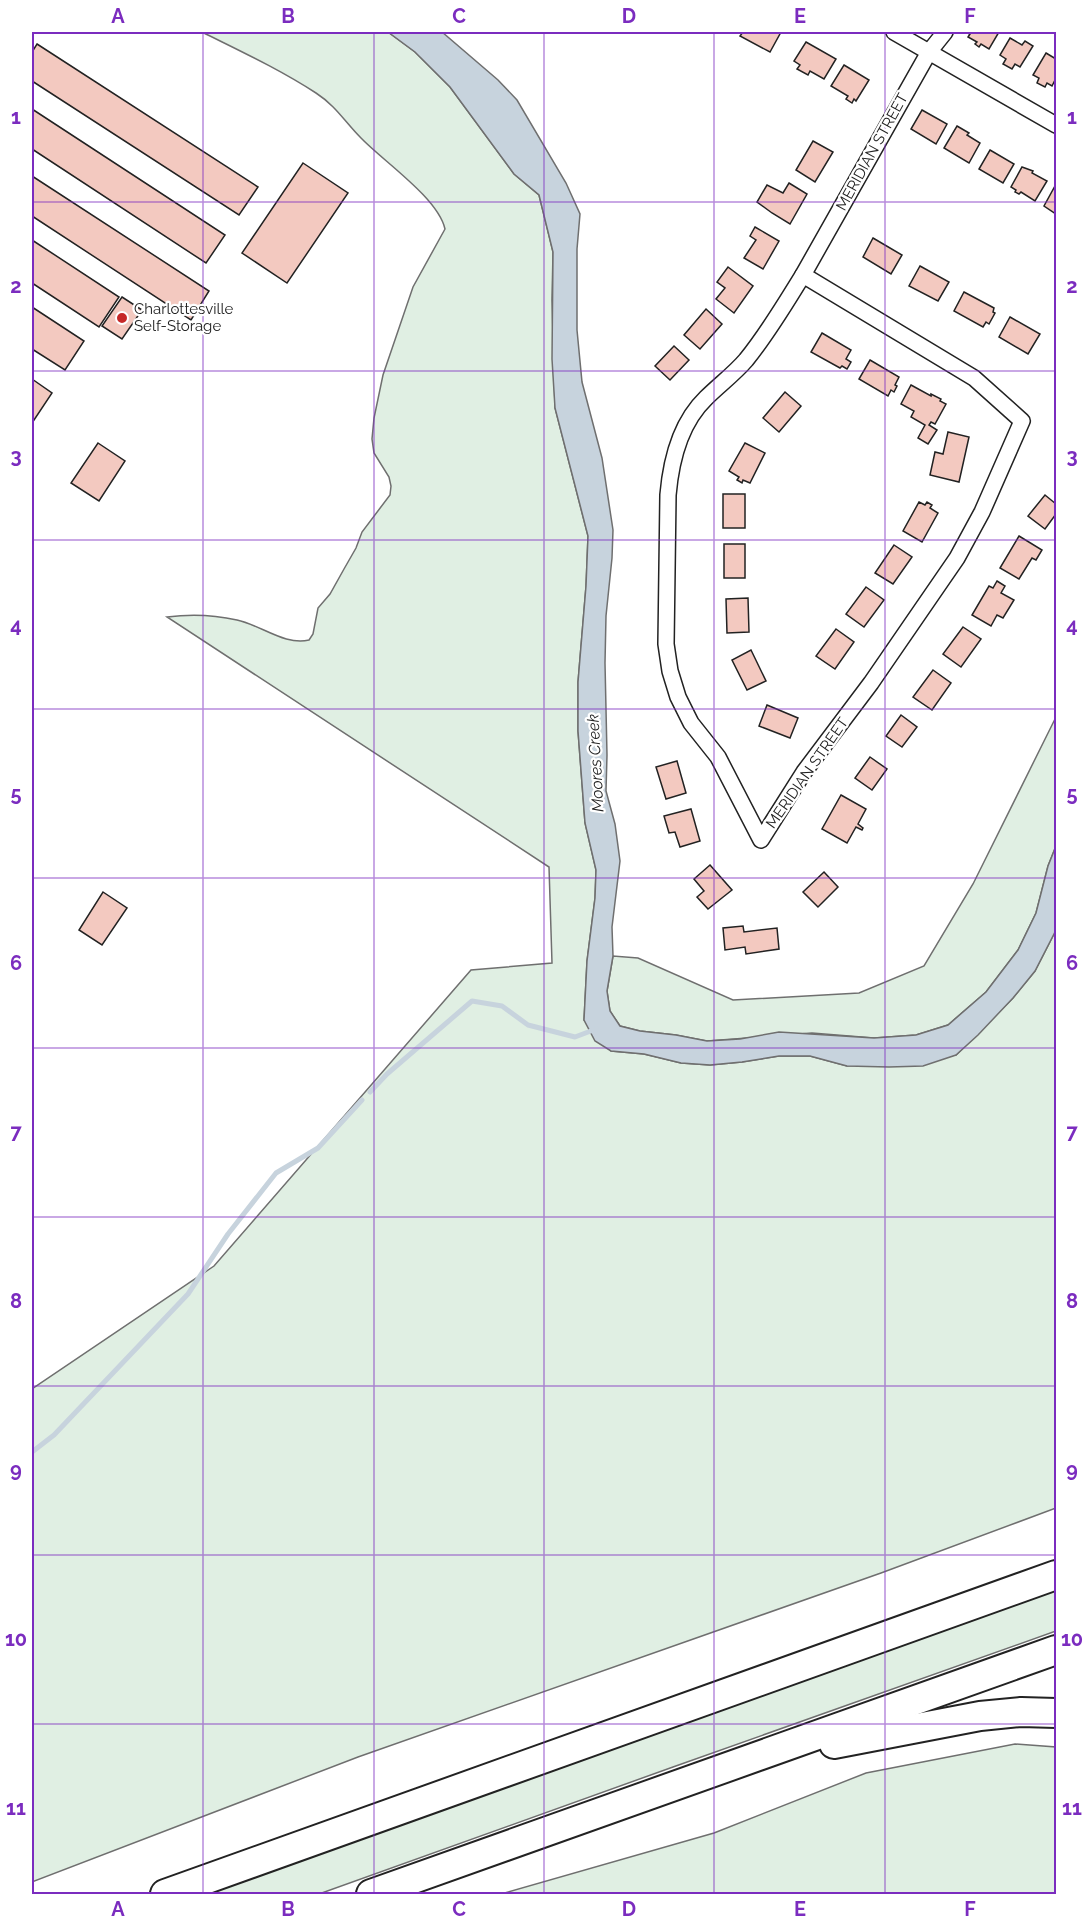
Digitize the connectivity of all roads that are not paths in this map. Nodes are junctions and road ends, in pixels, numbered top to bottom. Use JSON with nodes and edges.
{"nodes":[{"id":1,"x":894,"y":32,"type":"edge"},
{"id":2,"x":945,"y":32,"type":"edge"},
{"id":3,"x":929,"y":52,"type":"junction"},
{"id":4,"x":1056,"y":125,"type":"edge"},
{"id":5,"x":803,"y":275,"type":"junction"},
{"id":6,"x":1056,"y":1575,"type":"edge"},
{"id":7,"x":1056,"y":1650,"type":"edge"},
{"id":8,"x":1056,"y":1713,"type":"edge"},
{"id":9,"x":763,"y":1755,"type":"junction"},
{"id":10,"x":165,"y":1894,"type":"edge"},
{"id":11,"x":371,"y":1894,"type":"edge"}],
"edges":[{"from":1,"to":3,"type":"street"},
{"from":2,"to":3,"type":"street","name":"MERIDIAN STREET"},
{"from":3,"to":4,"type":"street"},
{"from":3,"to":5,"type":"street","name":"MERIDIAN STREET"},
{"from":5,"to":5,"type":"street","name":"MERIDIAN STREET"},
{"from":6,"to":10,"type":"highway"},
{"from":7,"to":9,"type":"highway"},
{"from":8,"to":9,"type":"highway"},
{"from":9,"to":11,"type":"highway"}]}
